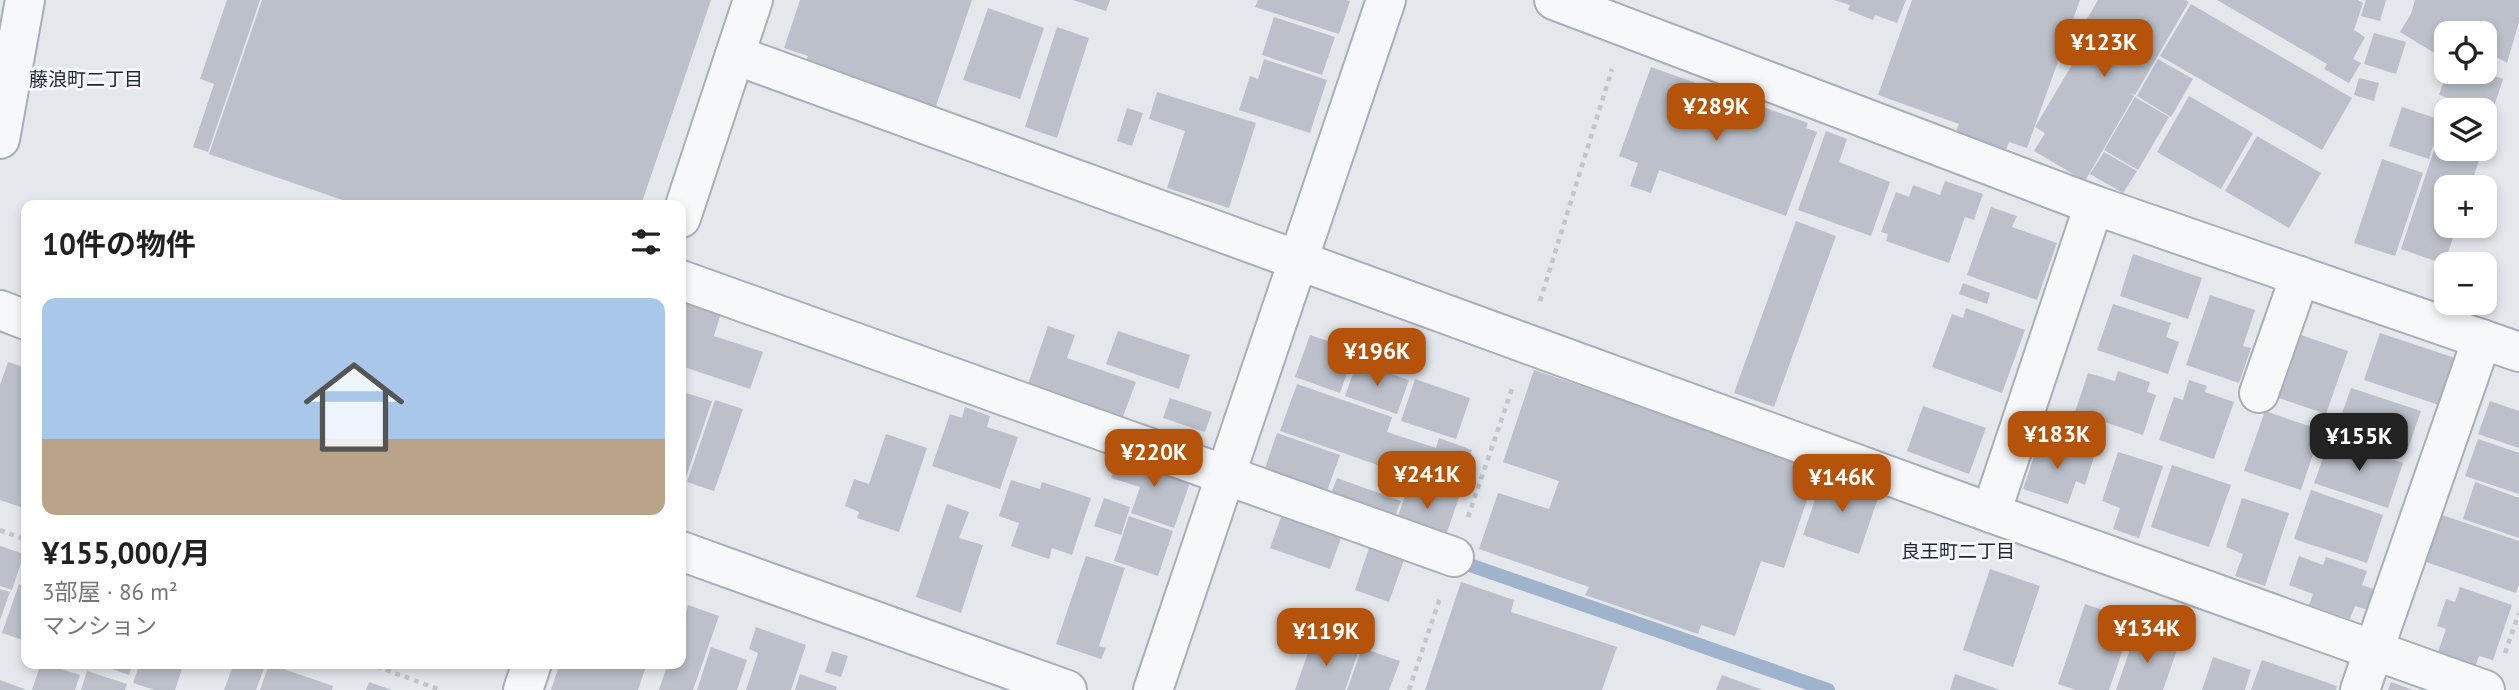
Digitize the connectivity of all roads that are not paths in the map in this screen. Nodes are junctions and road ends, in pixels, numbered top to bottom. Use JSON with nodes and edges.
{"nodes":[{"id":1,"x":25,"y":0,"type":"edge"},
{"id":2,"x":753,"y":0,"type":"edge"},
{"id":3,"x":1386,"y":0,"type":"edge"},
{"id":4,"x":1554,"y":0,"type":"edge"},
{"id":5,"x":735,"y":55,"type":"junction"},
{"id":6,"x":0,"y":139,"type":"edge"},
{"id":7,"x":686,"y":203,"type":"edge"},
{"id":8,"x":2094,"y":205,"type":"junction"},
{"id":9,"x":1299,"y":259,"type":"junction"},
{"id":10,"x":2300,"y":276,"type":"junction"},
{"id":11,"x":686,"y":282,"type":"edge"},
{"id":12,"x":0,"y":310,"type":"edge"},
{"id":13,"x":21,"y":318,"type":"edge"},
{"id":14,"x":2482,"y":339,"type":"junction"},
{"id":15,"x":2519,"y":352,"type":"edge"},
{"id":16,"x":2259,"y":393,"type":"dead end"},
{"id":17,"x":1226,"y":475,"type":"junction"},
{"id":18,"x":1991,"y":513,"type":"junction"},
{"id":19,"x":686,"y":553,"type":"edge"},
{"id":20,"x":1454,"y":557,"type":"dead end"},
{"id":21,"x":2375,"y":649,"type":"junction"},
{"id":22,"x":530,"y":669,"type":"edge"},
{"id":23,"x":523,"y":690,"type":"edge"},
{"id":24,"x":1067,"y":690,"type":"edge"},
{"id":25,"x":1153,"y":690,"type":"edge"},
{"id":26,"x":2360,"y":690,"type":"edge"},
{"id":27,"x":2486,"y":690,"type":"edge"}],
"edges":[{"from":1,"to":6,"type":"street"},
{"from":2,"to":5,"type":"street"},
{"from":3,"to":9,"type":"street"},
{"from":4,"to":8,"type":"street"},
{"from":5,"to":7,"type":"street"},
{"from":5,"to":9,"type":"street"},
{"from":8,"to":10,"type":"street"},
{"from":8,"to":18,"type":"street"},
{"from":9,"to":17,"type":"street"},
{"from":9,"to":18,"type":"street"},
{"from":10,"to":14,"type":"street"},
{"from":10,"to":16,"type":"street"},
{"from":11,"to":17,"type":"street"},
{"from":12,"to":13,"type":"street"},
{"from":14,"to":15,"type":"street"},
{"from":14,"to":21,"type":"street"},
{"from":17,"to":20,"type":"street"},
{"from":17,"to":25,"type":"street"},
{"from":18,"to":21,"type":"street"},
{"from":19,"to":24,"type":"street"},
{"from":21,"to":26,"type":"street"},
{"from":21,"to":27,"type":"street"},
{"from":22,"to":23,"type":"street"}]}
